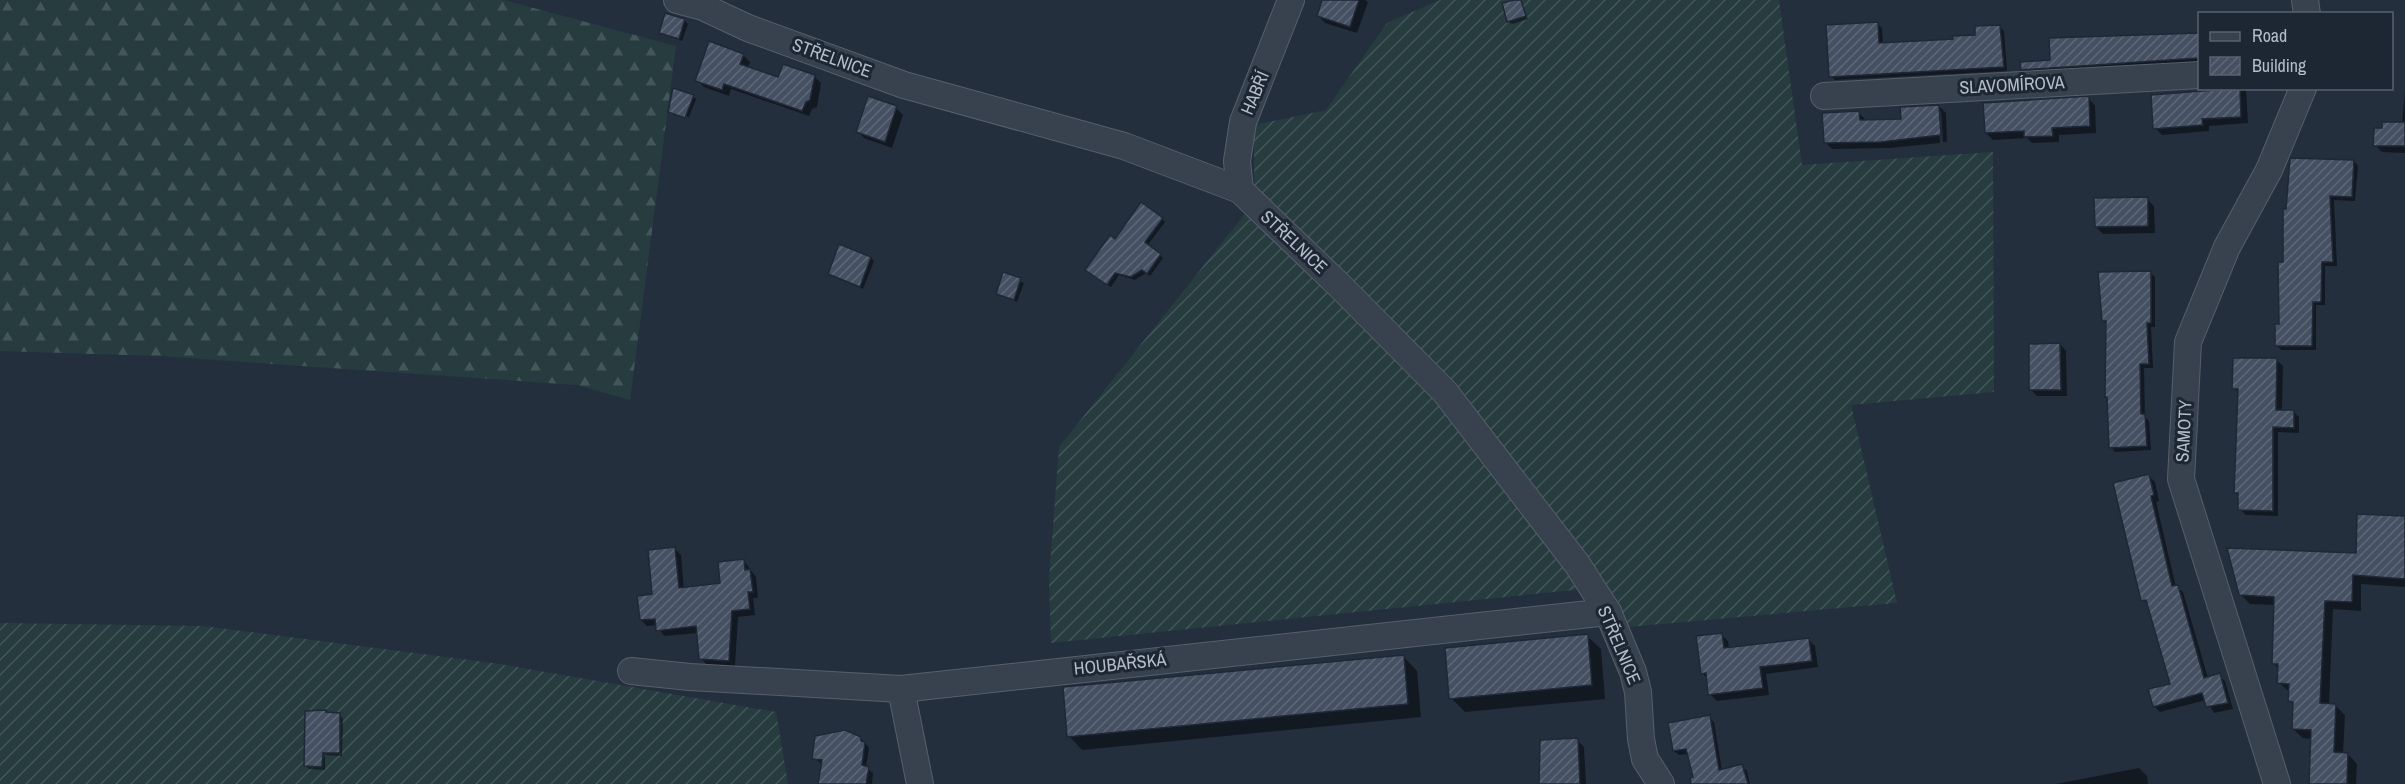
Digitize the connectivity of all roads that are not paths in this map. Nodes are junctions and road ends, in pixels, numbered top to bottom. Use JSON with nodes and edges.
{"nodes":[{"id":1,"x":677,"y":0,"type":"edge"},
{"id":2,"x":1291,"y":0,"type":"edge"},
{"id":3,"x":2198,"y":75,"type":"edge"},
{"id":4,"x":2301,"y":90,"type":"edge"},
{"id":5,"x":1824,"y":96,"type":"dead end"},
{"id":6,"x":1240,"y":190,"type":"junction"},
{"id":7,"x":1608,"y":612,"type":"junction"},
{"id":8,"x":631,"y":671,"type":"dead end"},
{"id":9,"x":901,"y":688,"type":"junction"},
{"id":10,"x":920,"y":784,"type":"edge"},
{"id":11,"x":1661,"y":784,"type":"edge"},
{"id":12,"x":2277,"y":784,"type":"edge"}],
"edges":[{"from":1,"to":6,"type":"street","name":"STŘELNICE"},
{"from":2,"to":6,"type":"street","name":"HABŘÍ"},
{"from":3,"to":5,"type":"street","name":"SLAVOMÍROVA"},
{"from":4,"to":12,"type":"street","name":"SAMOTY"},
{"from":6,"to":7,"type":"street","name":"STŘELNICE"},
{"from":7,"to":9,"type":"street","name":"HOUBAŘSKÁ"},
{"from":7,"to":11,"type":"street","name":"STŘELNICE"},
{"from":8,"to":9,"type":"street","name":"HOUBAŘSKÁ"},
{"from":9,"to":10,"type":"street"}]}
